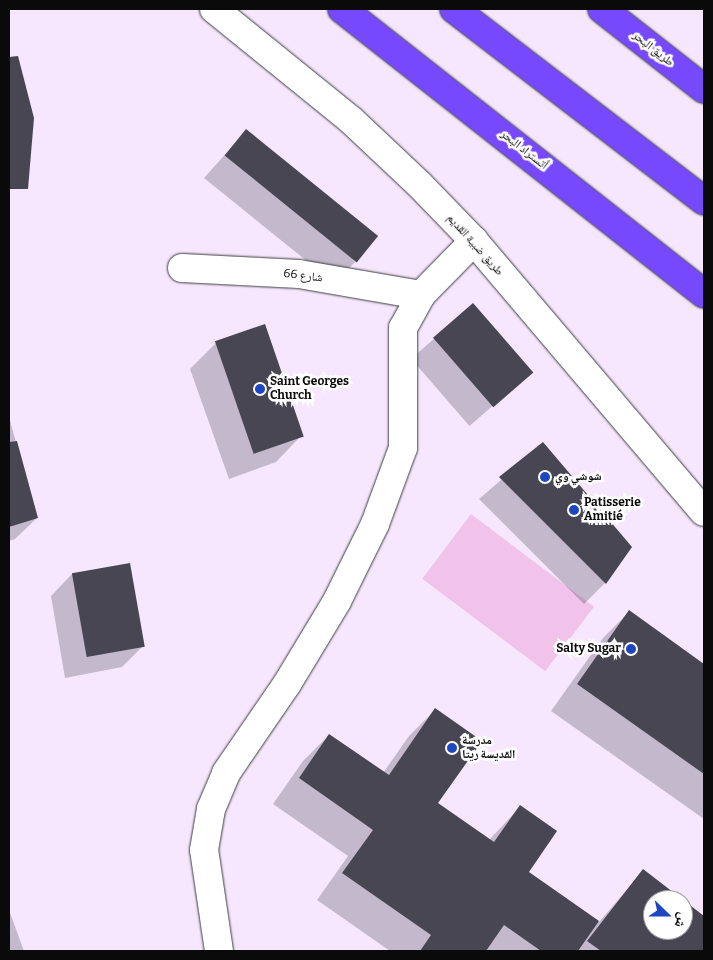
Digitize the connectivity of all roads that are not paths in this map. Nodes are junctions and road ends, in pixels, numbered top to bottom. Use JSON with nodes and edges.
{"nodes":[{"id":1,"x":214,"y":9,"type":"edge"},
{"id":2,"x":342,"y":9,"type":"edge"},
{"id":3,"x":454,"y":9,"type":"edge"},
{"id":4,"x":602,"y":9,"type":"edge"},
{"id":5,"x":704,"y":89,"type":"edge"},
{"id":6,"x":704,"y":201,"type":"edge"},
{"id":7,"x":474,"y":241,"type":"junction"},
{"id":8,"x":182,"y":268,"type":"dead end"},
{"id":9,"x":704,"y":294,"type":"edge"},
{"id":10,"x":421,"y":295,"type":"junction"},
{"id":11,"x":704,"y":512,"type":"edge"},
{"id":12,"x":219,"y":951,"type":"edge"}],
"edges":[{"from":1,"to":7,"type":"street","name":"طريق ضبية القديم"},
{"from":2,"to":9,"type":"highway","name":"أتستراد البحر"},
{"from":3,"to":6,"type":"highway"},
{"from":4,"to":5,"type":"highway","name":"طريق البحر"},
{"from":7,"to":10,"type":"street"},
{"from":7,"to":11,"type":"street","name":"طريق ضبية القديم"},
{"from":8,"to":10,"type":"street","name":"شارع 66"},
{"from":10,"to":12,"type":"street"}]}
